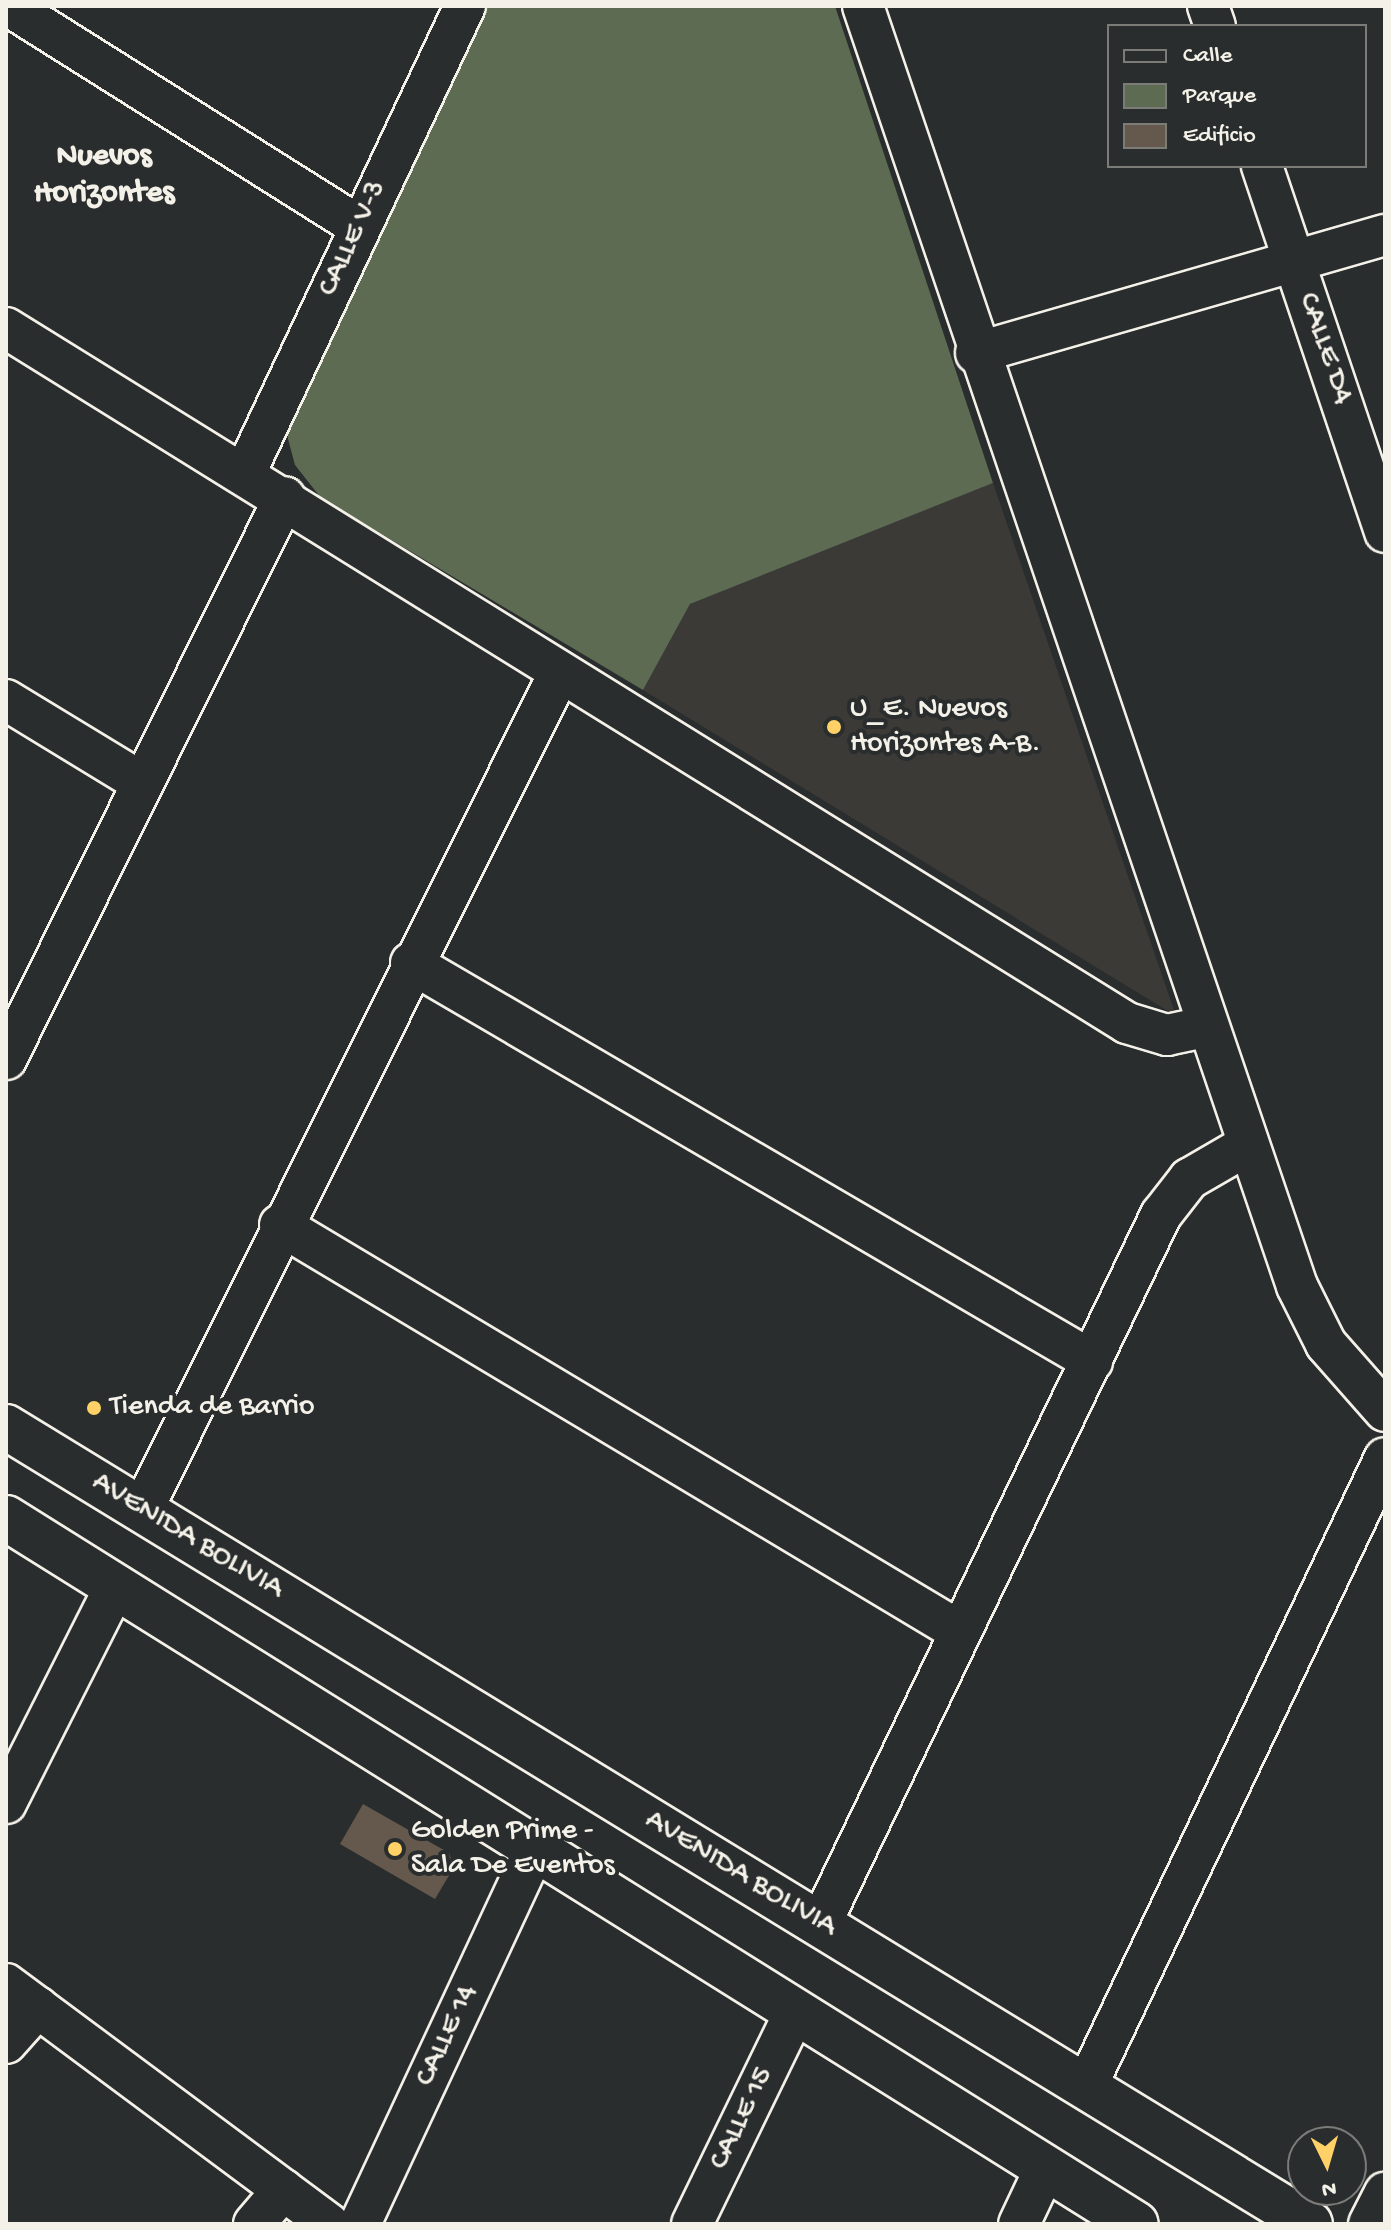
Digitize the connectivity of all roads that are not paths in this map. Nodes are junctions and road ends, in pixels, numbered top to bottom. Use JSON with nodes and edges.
{"nodes":[{"id":1,"x":9,"y":6,"type":"edge"},
{"id":2,"x":465,"y":6,"type":"edge"},
{"id":3,"x":863,"y":6,"type":"edge"},
{"id":4,"x":1263,"y":168,"type":"edge"},
{"id":5,"x":359,"y":226,"type":"junction"},
{"id":6,"x":1385,"y":235,"type":"edge"},
{"id":7,"x":1294,"y":261,"type":"junction"},
{"id":8,"x":6,"y":328,"type":"edge"},
{"id":9,"x":976,"y":353,"type":"junction"},
{"id":10,"x":245,"y":473,"type":"junction"},
{"id":11,"x":285,"y":497,"type":"junction"},
{"id":12,"x":1385,"y":532,"type":"edge"},
{"id":13,"x":559,"y":674,"type":"junction"},
{"id":14,"x":6,"y":700,"type":"edge"},
{"id":15,"x":139,"y":781,"type":"junction"},
{"id":16,"x":411,"y":963,"type":"junction"},
{"id":17,"x":1205,"y":1027,"type":"junction"},
{"id":18,"x":8,"y":1050,"type":"edge"},
{"id":19,"x":1246,"y":1146,"type":"junction"},
{"id":20,"x":280,"y":1225,"type":"junction"},
{"id":21,"x":1092,"y":1361,"type":"junction"},
{"id":22,"x":1385,"y":1411,"type":"edge"},
{"id":23,"x":6,"y":1427,"type":"edge"},
{"id":24,"x":1385,"y":1458,"type":"edge"},
{"id":25,"x":142,"y":1510,"type":"junction"},
{"id":26,"x":6,"y":1518,"type":"edge"},
{"id":27,"x":116,"y":1585,"type":"junction"},
{"id":28,"x":959,"y":1631,"type":"junction"},
{"id":29,"x":6,"y":1803,"type":"edge"},
{"id":30,"x":536,"y":1847,"type":"junction"},
{"id":31,"x":820,"y":1925,"type":"junction"},
{"id":32,"x":6,"y":1984,"type":"edge"},
{"id":33,"x":38,"y":2007,"type":"junction"},
{"id":34,"x":794,"y":2014,"type":"junction"},
{"id":35,"x":6,"y":2043,"type":"edge"},
{"id":36,"x":1086,"y":2087,"type":"junction"},
{"id":37,"x":1045,"y":2169,"type":"junction"},
{"id":38,"x":283,"y":2190,"type":"junction"},
{"id":39,"x":1385,"y":2193,"type":"edge"},
{"id":40,"x":254,"y":2224,"type":"edge"},
{"id":41,"x":329,"y":2224,"type":"edge"},
{"id":42,"x":360,"y":2224,"type":"edge"},
{"id":43,"x":692,"y":2224,"type":"edge"},
{"id":44,"x":1019,"y":2224,"type":"edge"},
{"id":45,"x":1136,"y":2224,"type":"edge"},
{"id":46,"x":1310,"y":2224,"type":"edge"},
{"id":47,"x":1369,"y":2224,"type":"edge"}],
"edges":[{"from":1,"to":5,"type":"street"},
{"from":2,"to":5,"type":"street","name":"CALLE V-3"},
{"from":3,"to":9,"type":"street"},
{"from":4,"to":7,"type":"street","name":"CALLE D4"},
{"from":5,"to":10,"type":"street","name":"CALLE V-3"},
{"from":6,"to":7,"type":"street"},
{"from":7,"to":9,"type":"street"},
{"from":7,"to":12,"type":"street","name":"CALLE D4"},
{"from":8,"to":10,"type":"street"},
{"from":9,"to":17,"type":"street"},
{"from":10,"to":11,"type":"street"},
{"from":11,"to":13,"type":"street"},
{"from":11,"to":15,"type":"street"},
{"from":13,"to":16,"type":"street"},
{"from":13,"to":17,"type":"street"},
{"from":14,"to":15,"type":"street"},
{"from":15,"to":18,"type":"street"},
{"from":16,"to":20,"type":"street"},
{"from":16,"to":21,"type":"street"},
{"from":17,"to":19,"type":"street"},
{"from":19,"to":21,"type":"street"},
{"from":19,"to":22,"type":"street"},
{"from":20,"to":25,"type":"street"},
{"from":20,"to":28,"type":"street"},
{"from":21,"to":28,"type":"street"},
{"from":23,"to":25,"type":"main road","name":"AVENIDA BOLIVIA"},
{"from":24,"to":36,"type":"street"},
{"from":25,"to":31,"type":"main road","name":"AVENIDA BOLIVIA"},
{"from":26,"to":27,"type":"main road"},
{"from":27,"to":29,"type":"street"},
{"from":27,"to":30,"type":"main road"},
{"from":28,"to":31,"type":"street"},
{"from":30,"to":34,"type":"main road"},
{"from":30,"to":42,"type":"street","name":"CALLE 14"},
{"from":31,"to":36,"type":"main road","name":"AVENIDA BOLIVIA"},
{"from":32,"to":33,"type":"street"},
{"from":33,"to":35,"type":"street"},
{"from":33,"to":38,"type":"street"},
{"from":34,"to":37,"type":"main road"},
{"from":34,"to":43,"type":"street","name":"CALLE 15"},
{"from":36,"to":46,"type":"main road","name":"AVENIDA BOLIVIA"},
{"from":37,"to":44,"type":"street"},
{"from":37,"to":45,"type":"main road"},
{"from":38,"to":40,"type":"street"},
{"from":38,"to":41,"type":"street"},
{"from":39,"to":47,"type":"street"}]}
